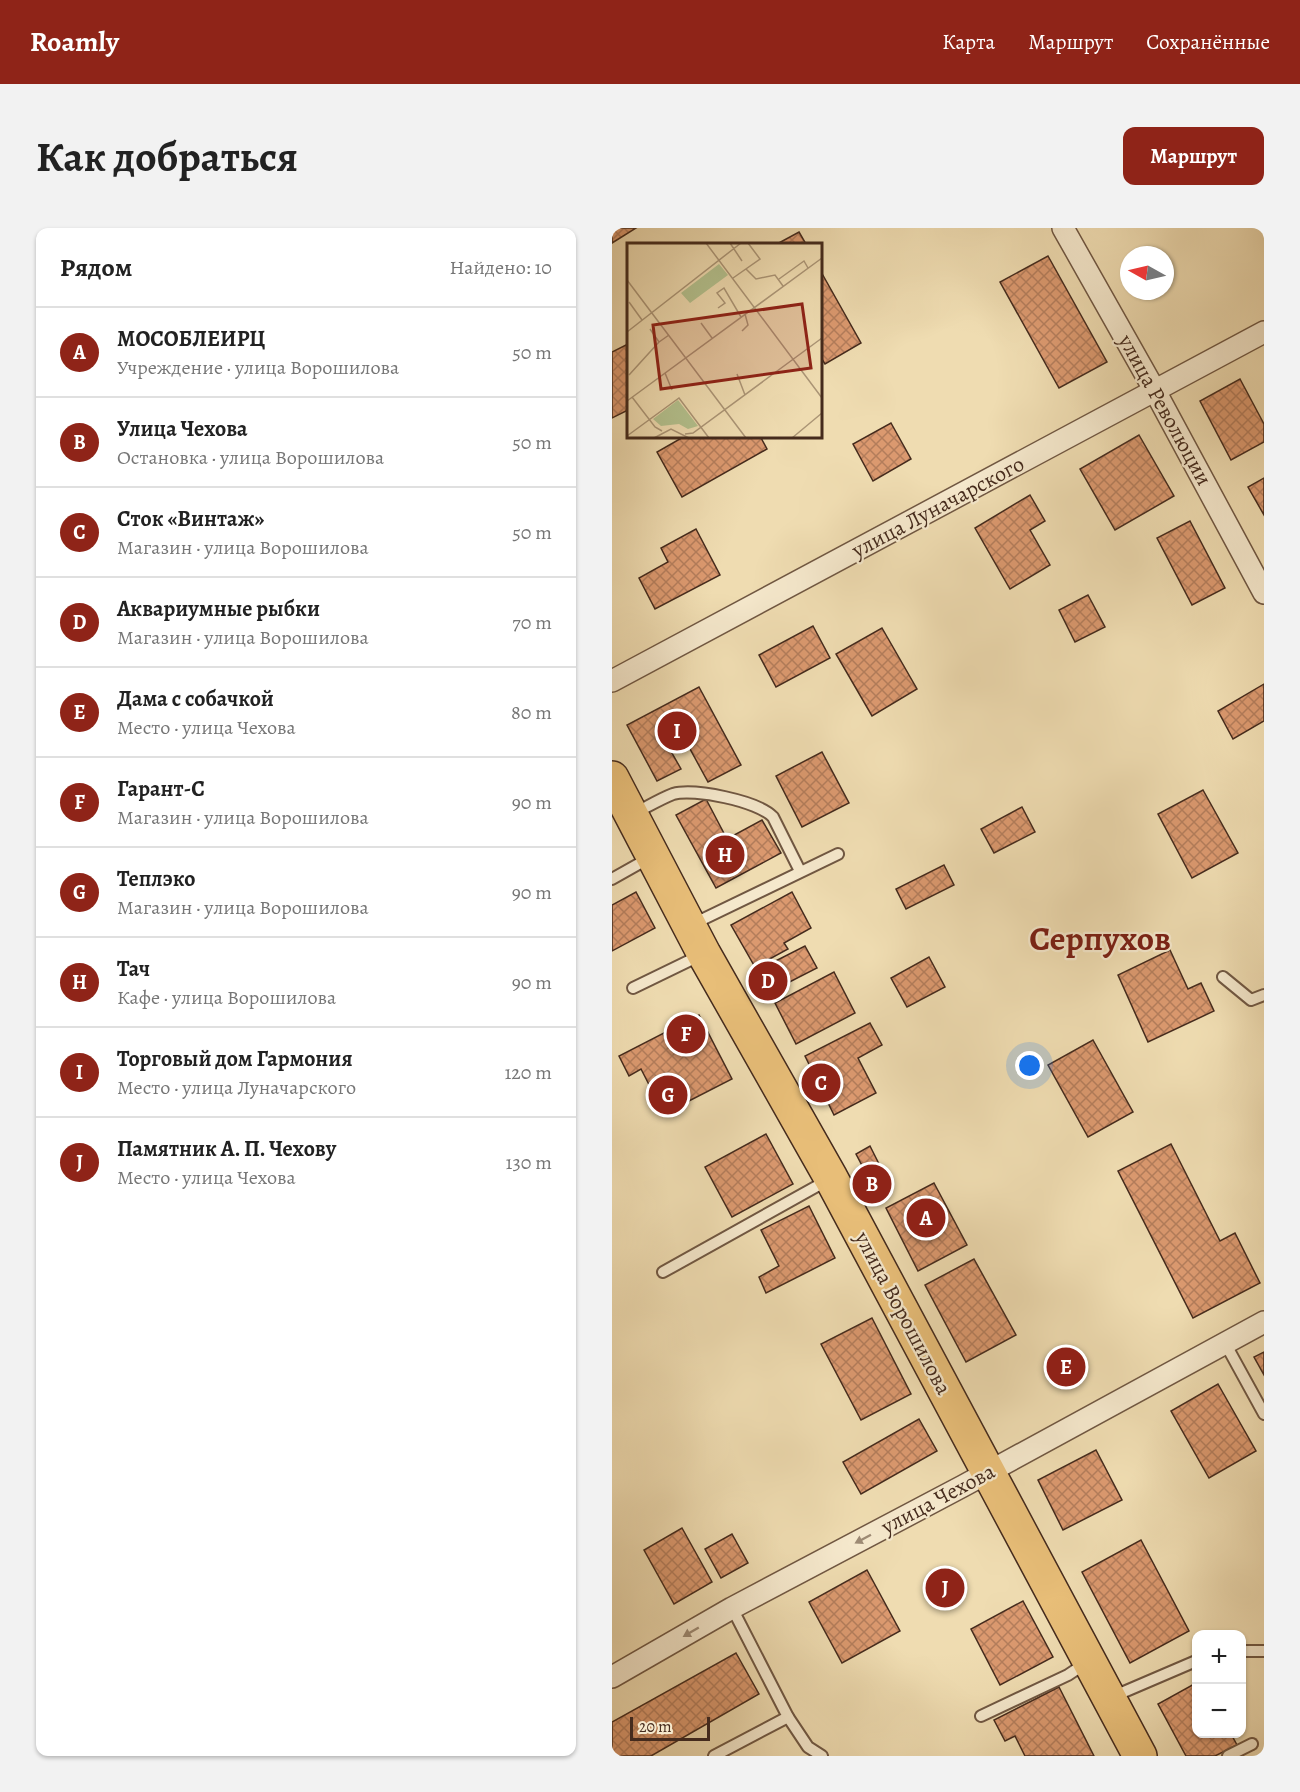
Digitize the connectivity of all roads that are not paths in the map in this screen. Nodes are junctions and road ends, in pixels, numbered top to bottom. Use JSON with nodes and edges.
{"nodes":[{"id":1,"x":1063,"y":228,"type":"edge"},
{"id":2,"x":1264,"y":332,"type":"edge"},
{"id":3,"x":1155,"y":391,"type":"junction"},
{"id":4,"x":1264,"y":593,"type":"edge"},
{"id":5,"x":612,"y":681,"type":"edge"},
{"id":6,"x":612,"y":777,"type":"edge"},
{"id":7,"x":632,"y":814,"type":"junction"},
{"id":8,"x":838,"y":854,"type":"dead end"},
{"id":9,"x":654,"y":855,"type":"junction"},
{"id":10,"x":800,"y":871,"type":"junction"},
{"id":11,"x":612,"y":879,"type":"edge"},
{"id":12,"x":697,"y":940,"type":"junction"},
{"id":13,"x":1223,"y":977,"type":"dead end"},
{"id":14,"x":633,"y":988,"type":"dead end"},
{"id":15,"x":1264,"y":995,"type":"edge"},
{"id":16,"x":831,"y":1178,"type":"junction"},
{"id":17,"x":663,"y":1272,"type":"dead end"},
{"id":18,"x":1264,"y":1322,"type":"edge"},
{"id":19,"x":1225,"y":1343,"type":"junction"},
{"id":20,"x":1264,"y":1414,"type":"edge"},
{"id":21,"x":988,"y":1472,"type":"junction"},
{"id":22,"x":732,"y":1608,"type":"junction"},
{"id":23,"x":1246,"y":1651,"type":"edge"},
{"id":24,"x":1264,"y":1651,"type":"edge"},
{"id":25,"x":1088,"y":1662,"type":"junction"},
{"id":26,"x":1192,"y":1663,"type":"edge"},
{"id":27,"x":612,"y":1677,"type":"edge"},
{"id":28,"x":1109,"y":1698,"type":"junction"},
{"id":29,"x":981,"y":1716,"type":"dead end"},
{"id":30,"x":788,"y":1717,"type":"junction"},
{"id":31,"x":1252,"y":1743,"type":"dead end"},
{"id":32,"x":714,"y":1756,"type":"edge"},
{"id":33,"x":822,"y":1756,"type":"edge"},
{"id":34,"x":1140,"y":1756,"type":"edge"},
{"id":35,"x":1228,"y":1756,"type":"edge"}],
"edges":[{"from":1,"to":3,"type":"street","name":"улица Революции"},
{"from":2,"to":3,"type":"street","name":"улица Луначарского"},
{"from":3,"to":4,"type":"street","name":"улица Революции"},
{"from":3,"to":5,"type":"street","name":"улица Луначарского"},
{"from":6,"to":7,"type":"main road","name":"улица Ворошилова"},
{"from":7,"to":9,"type":"main road","name":"улица Ворошилова"},
{"from":7,"to":10,"type":"lane"},
{"from":8,"to":10,"type":"lane"},
{"from":9,"to":11,"type":"lane"},
{"from":9,"to":12,"type":"main road","name":"улица Ворошилова"},
{"from":10,"to":12,"type":"lane"},
{"from":12,"to":14,"type":"lane"},
{"from":12,"to":16,"type":"main road","name":"улица Ворошилова"},
{"from":13,"to":15,"type":"lane"},
{"from":16,"to":17,"type":"lane"},
{"from":16,"to":21,"type":"main road","name":"улица Ворошилова"},
{"from":18,"to":19,"type":"street","name":"улица Чехова"},
{"from":19,"to":20,"type":"lane"},
{"from":19,"to":21,"type":"street","name":"улица Чехова"},
{"from":21,"to":22,"type":"street","name":"улица Чехова","one_way":true},
{"from":21,"to":25,"type":"main road","name":"улица Ворошилова"},
{"from":22,"to":27,"type":"street","name":"улица Чехова","one_way":true},
{"from":22,"to":30,"type":"lane"},
{"from":23,"to":24,"type":"lane"},
{"from":25,"to":28,"type":"main road","name":"улица Ворошилова"},
{"from":25,"to":29,"type":"lane"},
{"from":26,"to":28,"type":"lane"},
{"from":28,"to":34,"type":"main road","name":"улица Ворошилова"},
{"from":30,"to":32,"type":"lane"},
{"from":30,"to":33,"type":"lane"},
{"from":31,"to":35,"type":"lane"}]}
